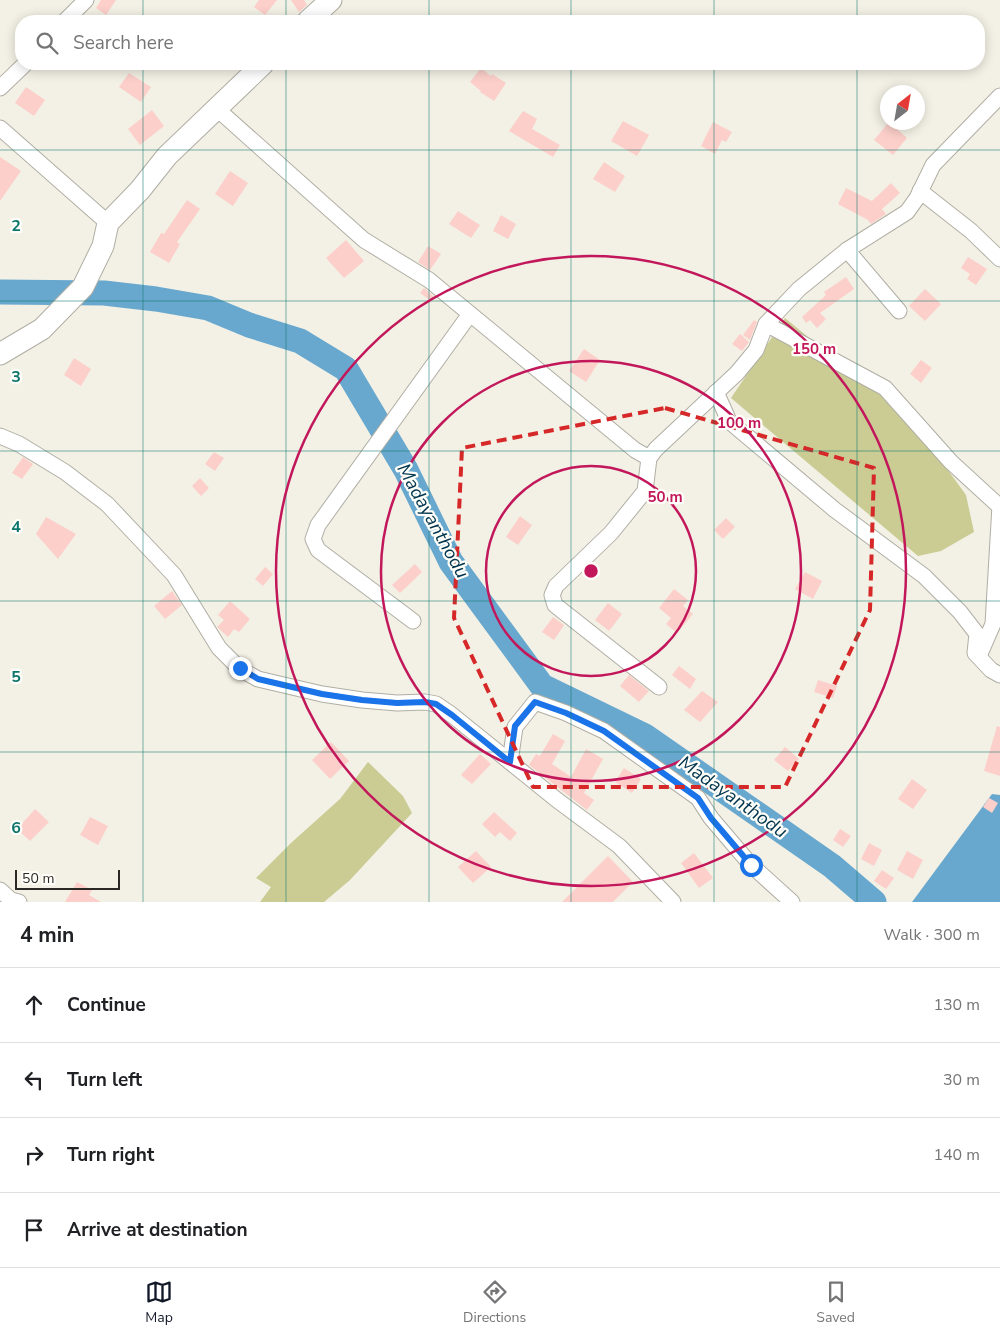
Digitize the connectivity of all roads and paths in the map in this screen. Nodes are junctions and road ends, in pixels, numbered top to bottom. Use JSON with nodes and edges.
{"nodes":[{"id":1,"x":86,"y":0,"type":"edge"},
{"id":2,"x":331,"y":0,"type":"edge"},
{"id":3,"x":71,"y":15,"type":"edge"},
{"id":4,"x":315,"y":15,"type":"edge"},
{"id":5,"x":20,"y":70,"type":"edge"},
{"id":6,"x":257,"y":70,"type":"edge"},
{"id":7,"x":0,"y":88,"type":"edge"},
{"id":8,"x":1000,"y":96,"type":"edge"},
{"id":9,"x":216,"y":108,"type":"junction"},
{"id":10,"x":0,"y":128,"type":"edge"},
{"id":11,"x":920,"y":191,"type":"junction"},
{"id":12,"x":108,"y":224,"type":"junction"},
{"id":13,"x":848,"y":250,"type":"junction"},
{"id":14,"x":1000,"y":259,"type":"edge"},
{"id":15,"x":899,"y":312,"type":"dead end"},
{"id":16,"x":470,"y":314,"type":"junction"},
{"id":17,"x":766,"y":324,"type":"junction"},
{"id":18,"x":0,"y":354,"type":"edge"},
{"id":19,"x":716,"y":392,"type":"junction"},
{"id":20,"x":0,"y":436,"type":"edge"},
{"id":21,"x":649,"y":458,"type":"junction"},
{"id":22,"x":1000,"y":506,"type":"edge"},
{"id":23,"x":413,"y":621,"type":"dead end"},
{"id":24,"x":979,"y":658,"type":"junction"},
{"id":25,"x":1000,"y":675,"type":"edge"},
{"id":26,"x":659,"y":687,"type":"dead end"},
{"id":27,"x":510,"y":762,"type":"junction"},
{"id":28,"x":0,"y":890,"type":"edge"},
{"id":29,"x":19,"y":902,"type":"edge"},
{"id":30,"x":673,"y":902,"type":"edge"},
{"id":31,"x":792,"y":902,"type":"edge"}],
"edges":[{"from":1,"to":3,"type":"street"},
{"from":2,"to":4,"type":"main road"},
{"from":5,"to":7,"type":"street"},
{"from":6,"to":9,"type":"main road"},
{"from":8,"to":11,"type":"street"},
{"from":9,"to":12,"type":"main road"},
{"from":9,"to":16,"type":"street"},
{"from":10,"to":12,"type":"street"},
{"from":11,"to":13,"type":"street"},
{"from":11,"to":14,"type":"street"},
{"from":12,"to":18,"type":"main road"},
{"from":13,"to":15,"type":"street"},
{"from":13,"to":17,"type":"street"},
{"from":16,"to":21,"type":"street"},
{"from":16,"to":23,"type":"street"},
{"from":17,"to":19,"type":"street"},
{"from":17,"to":22,"type":"street"},
{"from":19,"to":21,"type":"street"},
{"from":19,"to":24,"type":"street"},
{"from":20,"to":27,"type":"street"},
{"from":21,"to":26,"type":"street"},
{"from":22,"to":24,"type":"street"},
{"from":24,"to":25,"type":"street"},
{"from":27,"to":30,"type":"street"},
{"from":27,"to":31,"type":"street"},
{"from":28,"to":29,"type":"street"}]}
